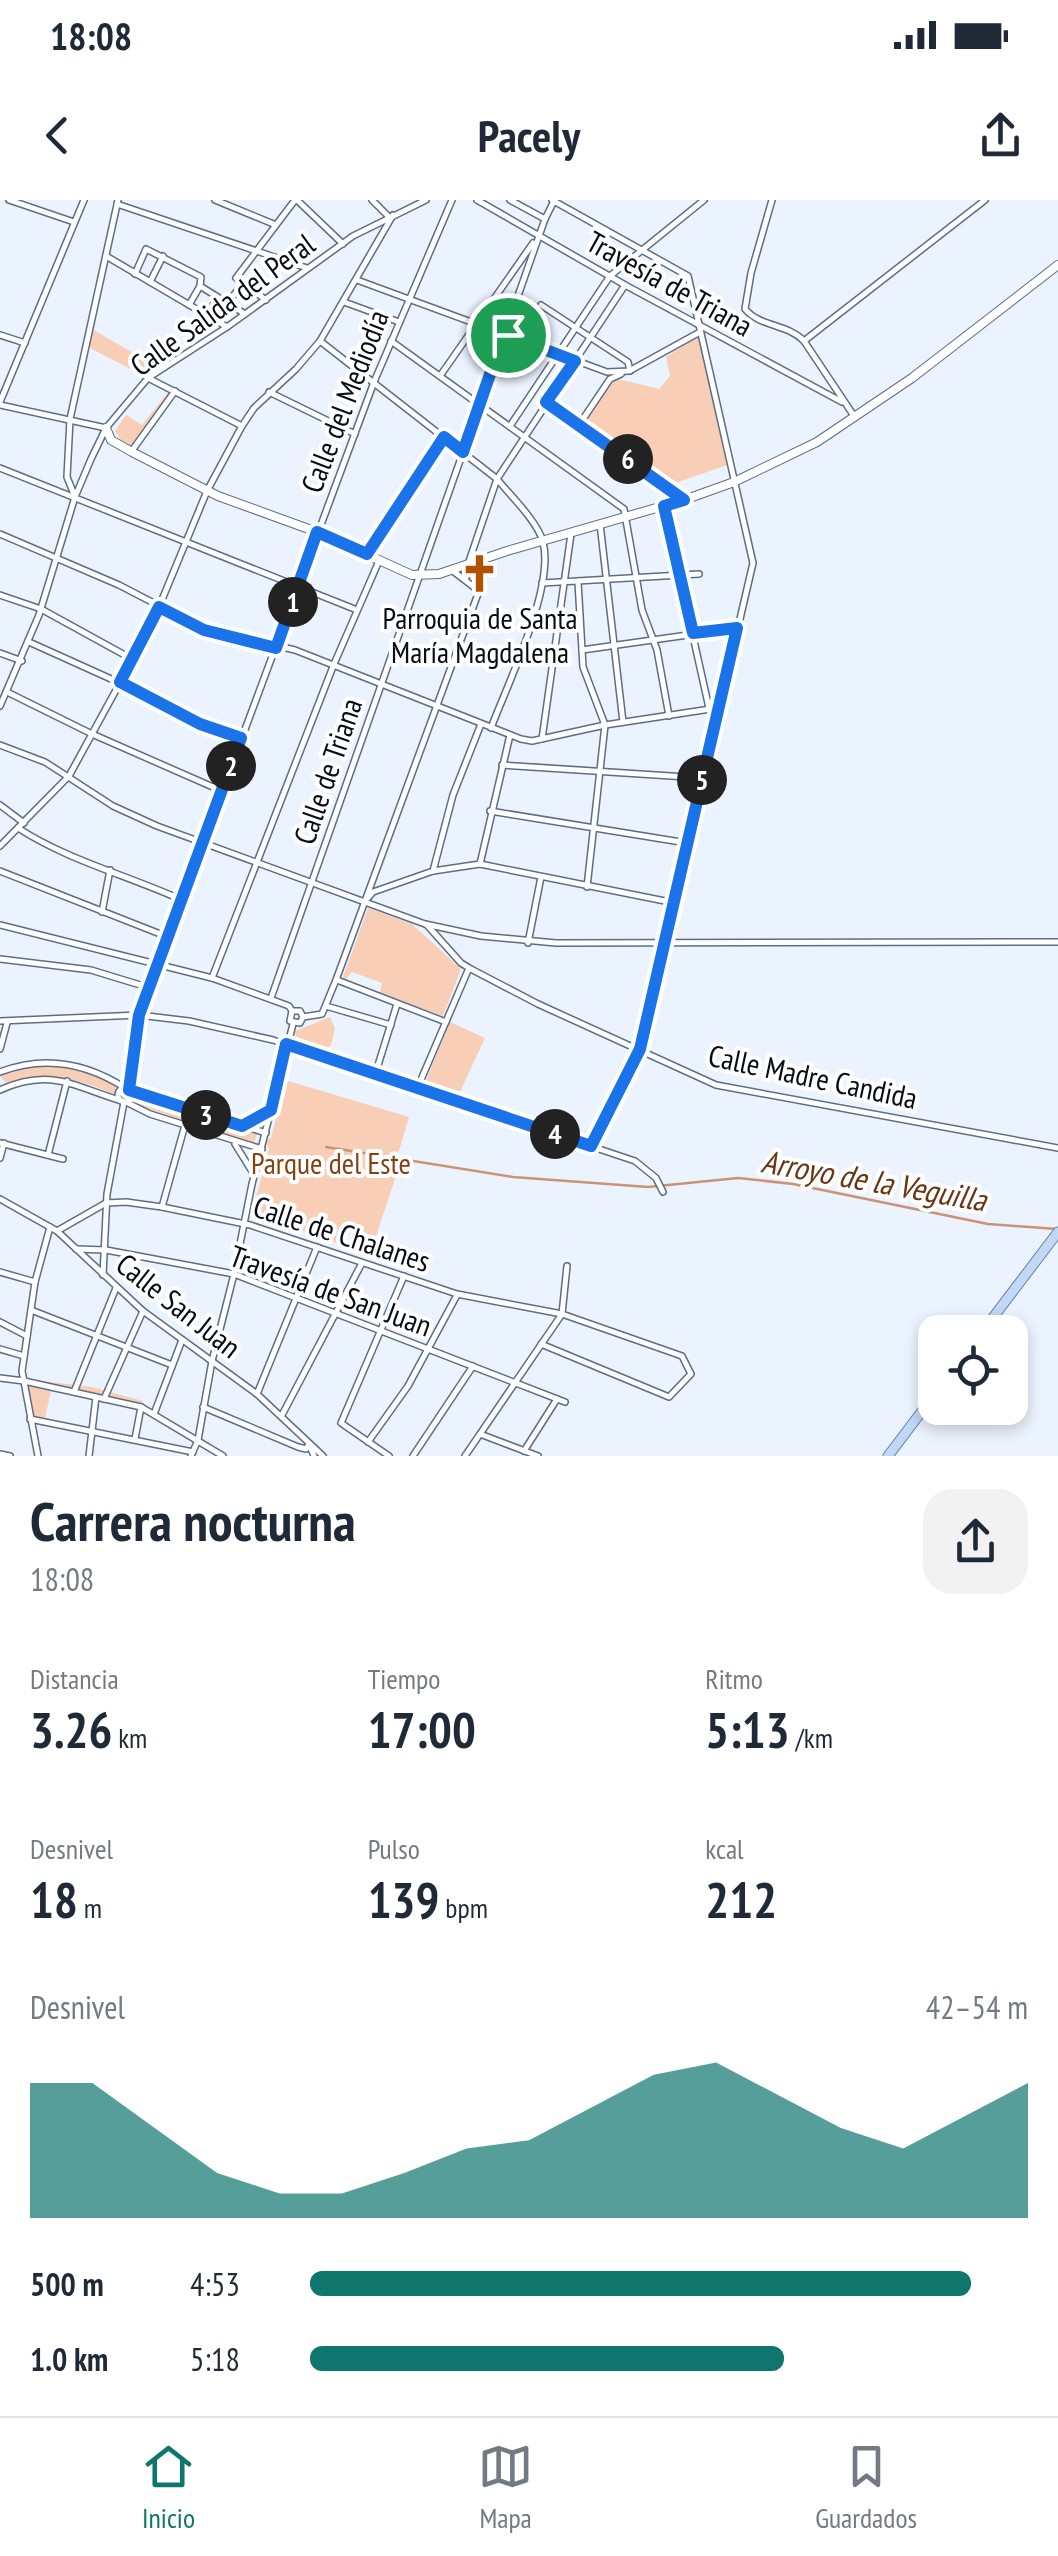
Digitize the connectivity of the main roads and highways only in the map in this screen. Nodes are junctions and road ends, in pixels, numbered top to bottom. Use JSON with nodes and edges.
{"nodes":[{"id":1,"x":1056,"y":1235,"type":"edge"},
{"id":2,"x":995,"y":1315,"type":"edge"},
{"id":3,"x":918,"y":1416,"type":"edge"},
{"id":4,"x":888,"y":1456,"type":"edge"}],
"edges":[{"from":1,"to":2,"type":"main road"},
{"from":3,"to":4,"type":"main road"}]}
